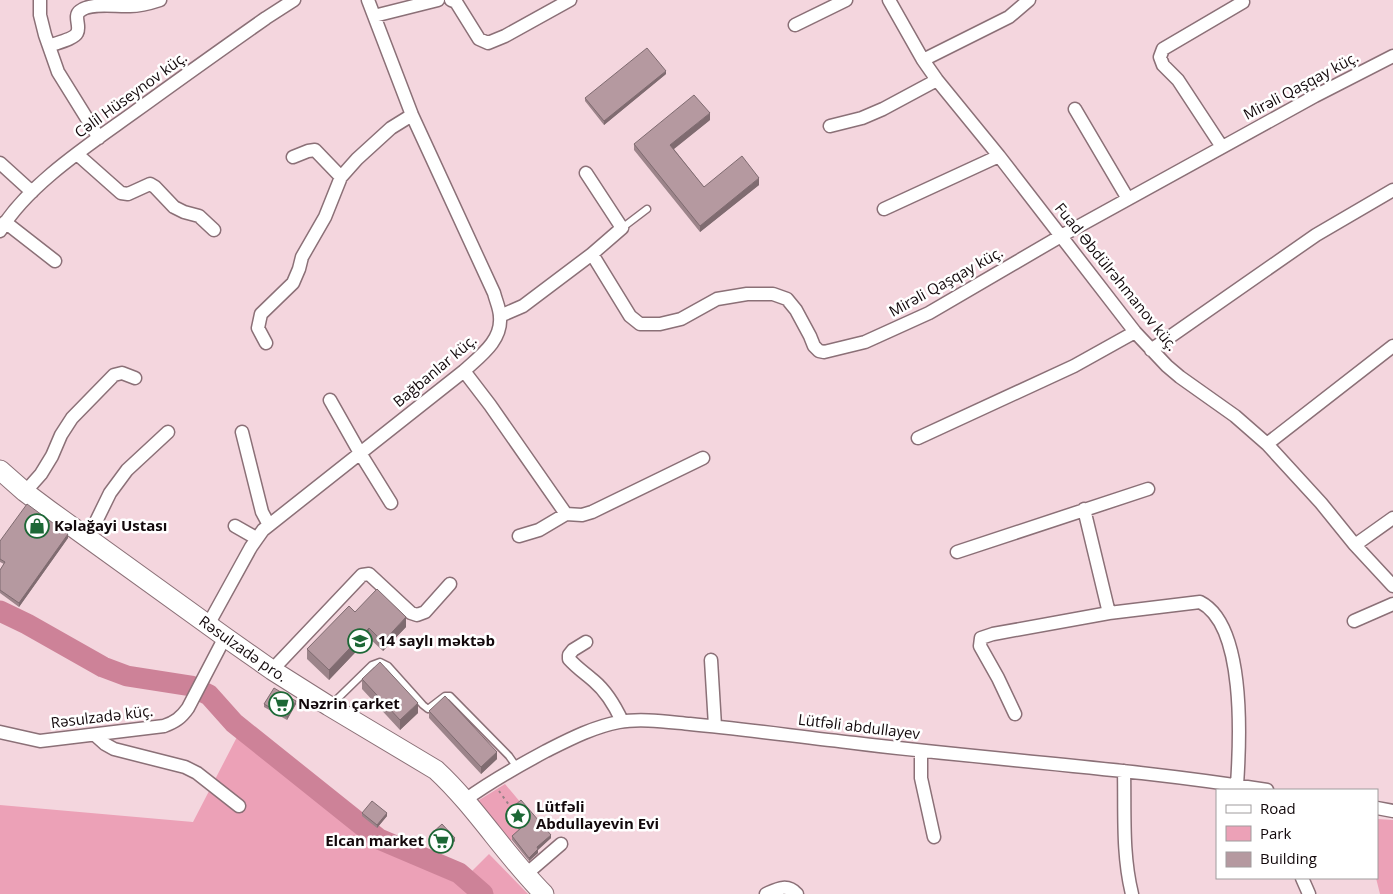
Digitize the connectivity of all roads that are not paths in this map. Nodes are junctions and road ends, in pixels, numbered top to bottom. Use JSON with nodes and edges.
{"nodes":[{"id":1,"x":40,"y":0,"type":"edge"},
{"id":2,"x":160,"y":0,"type":"edge"},
{"id":3,"x":294,"y":0,"type":"edge"},
{"id":4,"x":368,"y":0,"type":"edge"},
{"id":5,"x":438,"y":0,"type":"edge"},
{"id":6,"x":451,"y":0,"type":"edge"},
{"id":7,"x":570,"y":0,"type":"edge"},
{"id":8,"x":846,"y":0,"type":"edge"},
{"id":9,"x":890,"y":0,"type":"edge"},
{"id":10,"x":1030,"y":0,"type":"edge"},
{"id":11,"x":1243,"y":2,"type":"dead end"},
{"id":12,"x":374,"y":16,"type":"junction"},
{"id":13,"x":795,"y":25,"type":"dead end"},
{"id":14,"x":49,"y":46,"type":"junction"},
{"id":15,"x":1393,"y":56,"type":"edge"},
{"id":16,"x":923,"y":60,"type":"junction"},
{"id":17,"x":938,"y":80,"type":"junction"},
{"id":18,"x":1075,"y":109,"type":"dead end"},
{"id":19,"x":412,"y":115,"type":"junction"},
{"id":20,"x":830,"y":126,"type":"dead end"},
{"id":21,"x":99,"y":138,"type":"junction"},
{"id":22,"x":1222,"y":147,"type":"junction"},
{"id":23,"x":77,"y":154,"type":"junction"},
{"id":24,"x":999,"y":156,"type":"junction"},
{"id":25,"x":293,"y":157,"type":"dead end"},
{"id":26,"x":0,"y":163,"type":"edge"},
{"id":27,"x":586,"y":173,"type":"dead end"},
{"id":28,"x":341,"y":178,"type":"junction"},
{"id":29,"x":1393,"y":190,"type":"edge"},
{"id":30,"x":32,"y":192,"type":"junction"},
{"id":31,"x":1128,"y":199,"type":"junction"},
{"id":32,"x":647,"y":209,"type":"dead end"},
{"id":33,"x":884,"y":209,"type":"dead end"},
{"id":34,"x":3,"y":227,"type":"edge"},
{"id":35,"x":622,"y":228,"type":"junction"},
{"id":36,"x":214,"y":230,"type":"dead end"},
{"id":37,"x":1061,"y":236,"type":"junction"},
{"id":38,"x":592,"y":254,"type":"junction"},
{"id":39,"x":55,"y":261,"type":"dead end"},
{"id":40,"x":500,"y":316,"type":"junction"},
{"id":41,"x":1135,"y":332,"type":"junction"},
{"id":42,"x":266,"y":343,"type":"dead end"},
{"id":43,"x":1393,"y":346,"type":"edge"},
{"id":44,"x":1152,"y":350,"type":"junction"},
{"id":45,"x":464,"y":371,"type":"junction"},
{"id":46,"x":134,"y":378,"type":"dead end"},
{"id":47,"x":330,"y":400,"type":"dead end"},
{"id":48,"x":168,"y":432,"type":"dead end"},
{"id":49,"x":242,"y":432,"type":"dead end"},
{"id":50,"x":918,"y":438,"type":"dead end"},
{"id":51,"x":1267,"y":444,"type":"junction"},
{"id":52,"x":360,"y":453,"type":"junction"},
{"id":53,"x":703,"y":458,"type":"dead end"},
{"id":54,"x":0,"y":470,"type":"edge"},
{"id":55,"x":1148,"y":489,"type":"dead end"},
{"id":56,"x":25,"y":492,"type":"junction"},
{"id":57,"x":391,"y":503,"type":"dead end"},
{"id":58,"x":1084,"y":509,"type":"junction"},
{"id":59,"x":566,"y":514,"type":"junction"},
{"id":60,"x":1393,"y":518,"type":"edge"},
{"id":61,"x":269,"y":525,"type":"junction"},
{"id":62,"x":235,"y":526,"type":"dead end"},
{"id":63,"x":519,"y":536,"type":"dead end"},
{"id":64,"x":88,"y":538,"type":"junction"},
{"id":65,"x":256,"y":538,"type":"junction"},
{"id":66,"x":1354,"y":545,"type":"junction"},
{"id":67,"x":957,"y":552,"type":"dead end"},
{"id":68,"x":450,"y":584,"type":"dead end"},
{"id":69,"x":1393,"y":586,"type":"edge"},
{"id":70,"x":1393,"y":604,"type":"edge"},
{"id":71,"x":1109,"y":613,"type":"junction"},
{"id":72,"x":1354,"y":622,"type":"dead end"},
{"id":73,"x":208,"y":625,"type":"junction"},
{"id":74,"x":225,"y":637,"type":"junction"},
{"id":75,"x":586,"y":642,"type":"dead end"},
{"id":76,"x":711,"y":660,"type":"dead end"},
{"id":77,"x":272,"y":670,"type":"junction"},
{"id":78,"x":330,"y":706,"type":"junction"},
{"id":79,"x":1015,"y":714,"type":"dead end"},
{"id":80,"x":622,"y":721,"type":"junction"},
{"id":81,"x":715,"y":726,"type":"junction"},
{"id":82,"x":0,"y":732,"type":"edge"},
{"id":83,"x":95,"y":735,"type":"junction"},
{"id":84,"x":921,"y":752,"type":"junction"},
{"id":85,"x":516,"y":766,"type":"junction"},
{"id":86,"x":1124,"y":771,"type":"junction"},
{"id":87,"x":1237,"y":785,"type":"junction"},
{"id":88,"x":1261,"y":789,"type":"edge"},
{"id":89,"x":465,"y":800,"type":"junction"},
{"id":90,"x":239,"y":806,"type":"dead end"},
{"id":91,"x":1378,"y":808,"type":"edge"},
{"id":92,"x":1393,"y":811,"type":"edge"},
{"id":93,"x":934,"y":837,"type":"dead end"},
{"id":94,"x":561,"y":844,"type":"dead end"},
{"id":95,"x":526,"y":875,"type":"junction"},
{"id":96,"x":1302,"y":879,"type":"edge"},
{"id":97,"x":544,"y":894,"type":"edge"},
{"id":98,"x":766,"y":894,"type":"edge"},
{"id":99,"x":797,"y":894,"type":"edge"},
{"id":100,"x":1132,"y":894,"type":"edge"},
{"id":101,"x":1309,"y":894,"type":"edge"}],
"edges":[{"from":1,"to":14,"type":"street"},
{"from":2,"to":14,"type":"street"},
{"from":3,"to":21,"type":"street","name":"Cəlil Hüseynov küç."},
{"from":4,"to":12,"type":"street","name":"Bağbanlar küç."},
{"from":5,"to":12,"type":"street"},
{"from":6,"to":7,"type":"street"},
{"from":8,"to":13,"type":"street"},
{"from":9,"to":16,"type":"street","name":"Fuad Əbdülrəhmanov küç."},
{"from":10,"to":16,"type":"street"},
{"from":11,"to":22,"type":"street"},
{"from":12,"to":19,"type":"street","name":"Bağbanlar küç."},
{"from":14,"to":21,"type":"street"},
{"from":15,"to":22,"type":"street","name":"Mirəli Qaşqay küç."},
{"from":16,"to":17,"type":"street","name":"Fuad Əbdülrəhmanov küç."},
{"from":17,"to":20,"type":"street"},
{"from":17,"to":24,"type":"street","name":"Fuad Əbdülrəhmanov küç."},
{"from":18,"to":31,"type":"street"},
{"from":19,"to":28,"type":"street"},
{"from":19,"to":40,"type":"street","name":"Bağbanlar küç."},
{"from":21,"to":23,"type":"street","name":"Cəlil Hüseynov küç."},
{"from":22,"to":31,"type":"street","name":"Mirəli Qaşqay küç."},
{"from":23,"to":30,"type":"street","name":"Cəlil Hüseynov küç."},
{"from":23,"to":36,"type":"street"},
{"from":24,"to":33,"type":"street"},
{"from":24,"to":37,"type":"street","name":"Fuad Əbdülrəhmanov küç."},
{"from":25,"to":28,"type":"street"},
{"from":26,"to":30,"type":"street"},
{"from":27,"to":35,"type":"street"},
{"from":28,"to":42,"type":"street"},
{"from":29,"to":44,"type":"street"},
{"from":30,"to":34,"type":"street","name":"Cəlil Hüseynov küç."},
{"from":31,"to":37,"type":"street","name":"Mirəli Qaşqay küç."},
{"from":32,"to":35,"type":"lane"},
{"from":34,"to":39,"type":"street"},
{"from":35,"to":38,"type":"street"},
{"from":37,"to":38,"type":"street","name":"Mirəli Qaşqay küç."},
{"from":37,"to":41,"type":"street","name":"Fuad Əbdülrəhmanov küç."},
{"from":38,"to":40,"type":"street"},
{"from":40,"to":45,"type":"street","name":"Bağbanlar küç."},
{"from":41,"to":44,"type":"street","name":"Fuad Əbdülrəhmanov küç."},
{"from":41,"to":50,"type":"street"},
{"from":43,"to":51,"type":"street"},
{"from":44,"to":51,"type":"street","name":"Fuad Əbdülrəhmanov küç."},
{"from":45,"to":52,"type":"street","name":"Bağbanlar küç."},
{"from":45,"to":59,"type":"street"},
{"from":46,"to":56,"type":"street"},
{"from":47,"to":52,"type":"street"},
{"from":48,"to":64,"type":"street"},
{"from":49,"to":61,"type":"street"},
{"from":51,"to":66,"type":"street","name":"Fuad Əbdülrəhmanov küç."},
{"from":52,"to":57,"type":"street"},
{"from":52,"to":61,"type":"street","name":"Bağbanlar küç."},
{"from":53,"to":59,"type":"street"},
{"from":54,"to":56,"type":"street","name":"Rəsulzadə pro."},
{"from":55,"to":58,"type":"street"},
{"from":56,"to":64,"type":"street","name":"Rəsulzadə pro."},
{"from":58,"to":67,"type":"street"},
{"from":58,"to":71,"type":"street"},
{"from":59,"to":63,"type":"street"},
{"from":60,"to":66,"type":"street"},
{"from":61,"to":65,"type":"street","name":"Bağbanlar küç."},
{"from":62,"to":65,"type":"street"},
{"from":64,"to":73,"type":"street","name":"Rəsulzadə pro."},
{"from":65,"to":73,"type":"street","name":"Bağbanlar küç."},
{"from":66,"to":69,"type":"street","name":"Fuad Əbdülrəhmanov küç."},
{"from":68,"to":77,"type":"street"},
{"from":70,"to":72,"type":"street"},
{"from":71,"to":79,"type":"street"},
{"from":71,"to":87,"type":"street"},
{"from":73,"to":74,"type":"street","name":"Rəsulzadə pro."},
{"from":74,"to":77,"type":"street","name":"Rəsulzadə pro."},
{"from":74,"to":83,"type":"street","name":"Rəsulzadə küç."},
{"from":75,"to":80,"type":"street"},
{"from":76,"to":81,"type":"street"},
{"from":77,"to":78,"type":"street","name":"Rəsulzadə pro."},
{"from":78,"to":85,"type":"lane"},
{"from":78,"to":89,"type":"street","name":"Rəsulzadə pro."},
{"from":80,"to":81,"type":"street","name":"Lütfəli abdullayev"},
{"from":80,"to":85,"type":"street","name":"Lütfəli abdullayev"},
{"from":81,"to":84,"type":"street","name":"Lütfəli abdullayev"},
{"from":82,"to":83,"type":"street","name":"Rəsulzadə küç."},
{"from":83,"to":90,"type":"street"},
{"from":84,"to":86,"type":"street","name":"Lütfəli abdullayev"},
{"from":84,"to":93,"type":"street"},
{"from":85,"to":89,"type":"street","name":"Lütfəli abdullayev"},
{"from":86,"to":87,"type":"street","name":"Lütfəli abdullayev"},
{"from":86,"to":100,"type":"street"},
{"from":87,"to":88,"type":"street","name":"Lütfəli abdullayev"},
{"from":89,"to":95,"type":"street","name":"Rəsulzadə pro."},
{"from":91,"to":92,"type":"street"},
{"from":94,"to":95,"type":"street"},
{"from":95,"to":97,"type":"street","name":"Rəsulzadə pro."},
{"from":96,"to":101,"type":"street"},
{"from":98,"to":99,"type":"street"}]}
